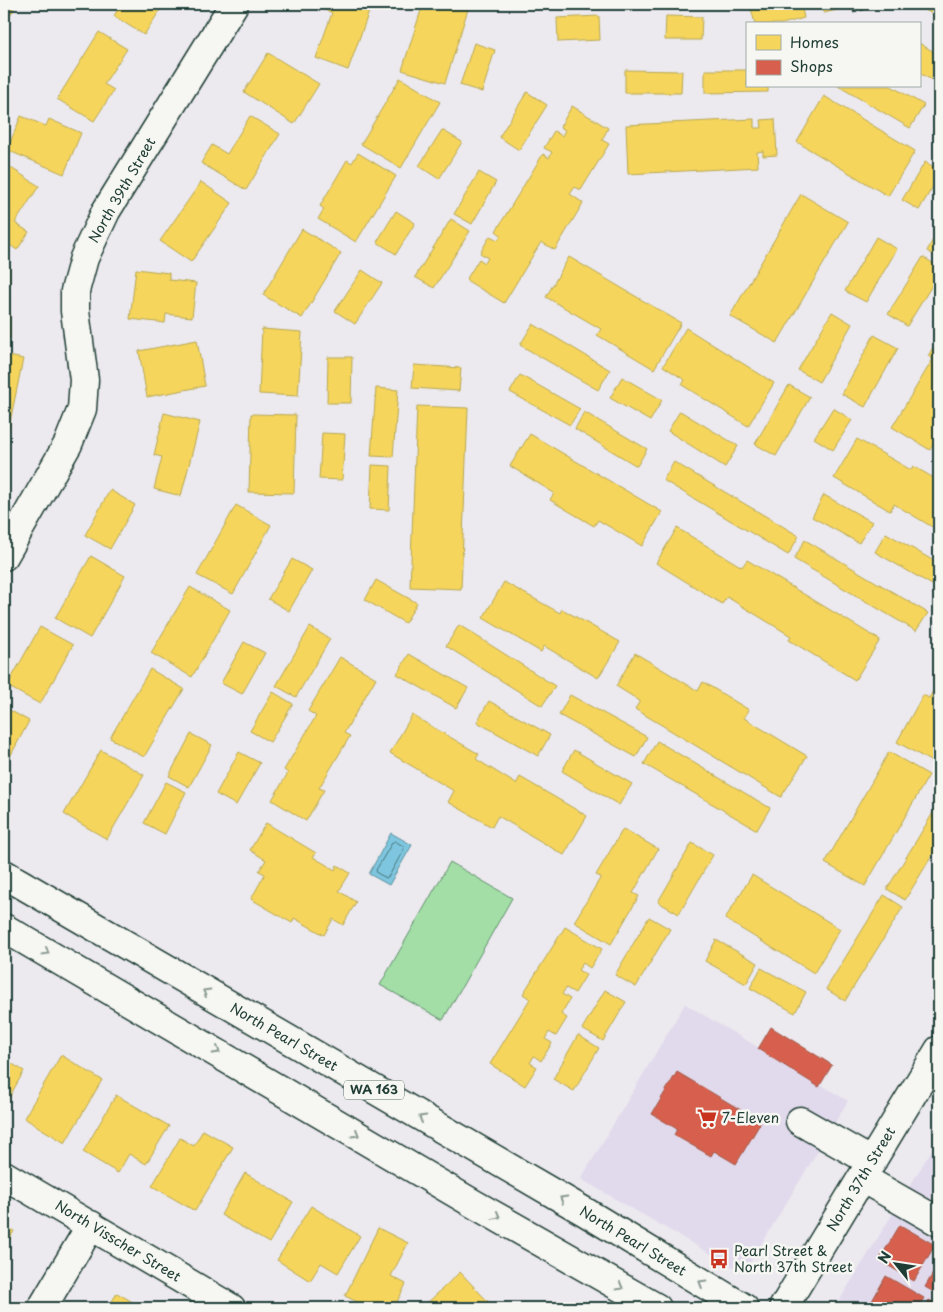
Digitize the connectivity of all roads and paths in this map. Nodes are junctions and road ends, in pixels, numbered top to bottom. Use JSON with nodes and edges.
{"nodes":[{"id":1,"x":234,"y":4,"type":"edge"},
{"id":2,"x":878,"y":4,"type":"edge"},
{"id":3,"x":854,"y":12,"type":"dead end"},
{"id":4,"x":4,"y":556,"type":"edge"},
{"id":5,"x":4,"y":874,"type":"edge"},
{"id":6,"x":4,"y":928,"type":"edge"},
{"id":7,"x":939,"y":1050,"type":"edge"},
{"id":8,"x":800,"y":1121,"type":"dead end"},
{"id":9,"x":867,"y":1170,"type":"junction"},
{"id":10,"x":4,"y":1174,"type":"edge"},
{"id":11,"x":939,"y":1222,"type":"edge"},
{"id":12,"x":91,"y":1225,"type":"junction"},
{"id":13,"x":42,"y":1308,"type":"edge"},
{"id":14,"x":231,"y":1308,"type":"edge"},
{"id":15,"x":657,"y":1308,"type":"edge"},
{"id":16,"x":744,"y":1308,"type":"edge"},
{"id":17,"x":782,"y":1308,"type":"edge"}],
"edges":[{"from":1,"to":4,"type":"main road","name":"North 39th Street"},
{"from":2,"to":3,"type":"path"},
{"from":16,"to":5,"type":"main road","name":"North Pearl Street","number":"WA 163","one_way":true},
{"from":6,"to":15,"type":"main road","one_way":true},
{"from":7,"to":9,"type":"main road","name":"North 37th Street"},
{"from":8,"to":9,"type":"main road"},
{"from":9,"to":11,"type":"main road"},
{"from":9,"to":17,"type":"main road","name":"North 37th Street"},
{"from":10,"to":12,"type":"main road","name":"North Visscher Street"},
{"from":12,"to":13,"type":"main road"},
{"from":12,"to":14,"type":"main road","name":"North Visscher Street"}]}
